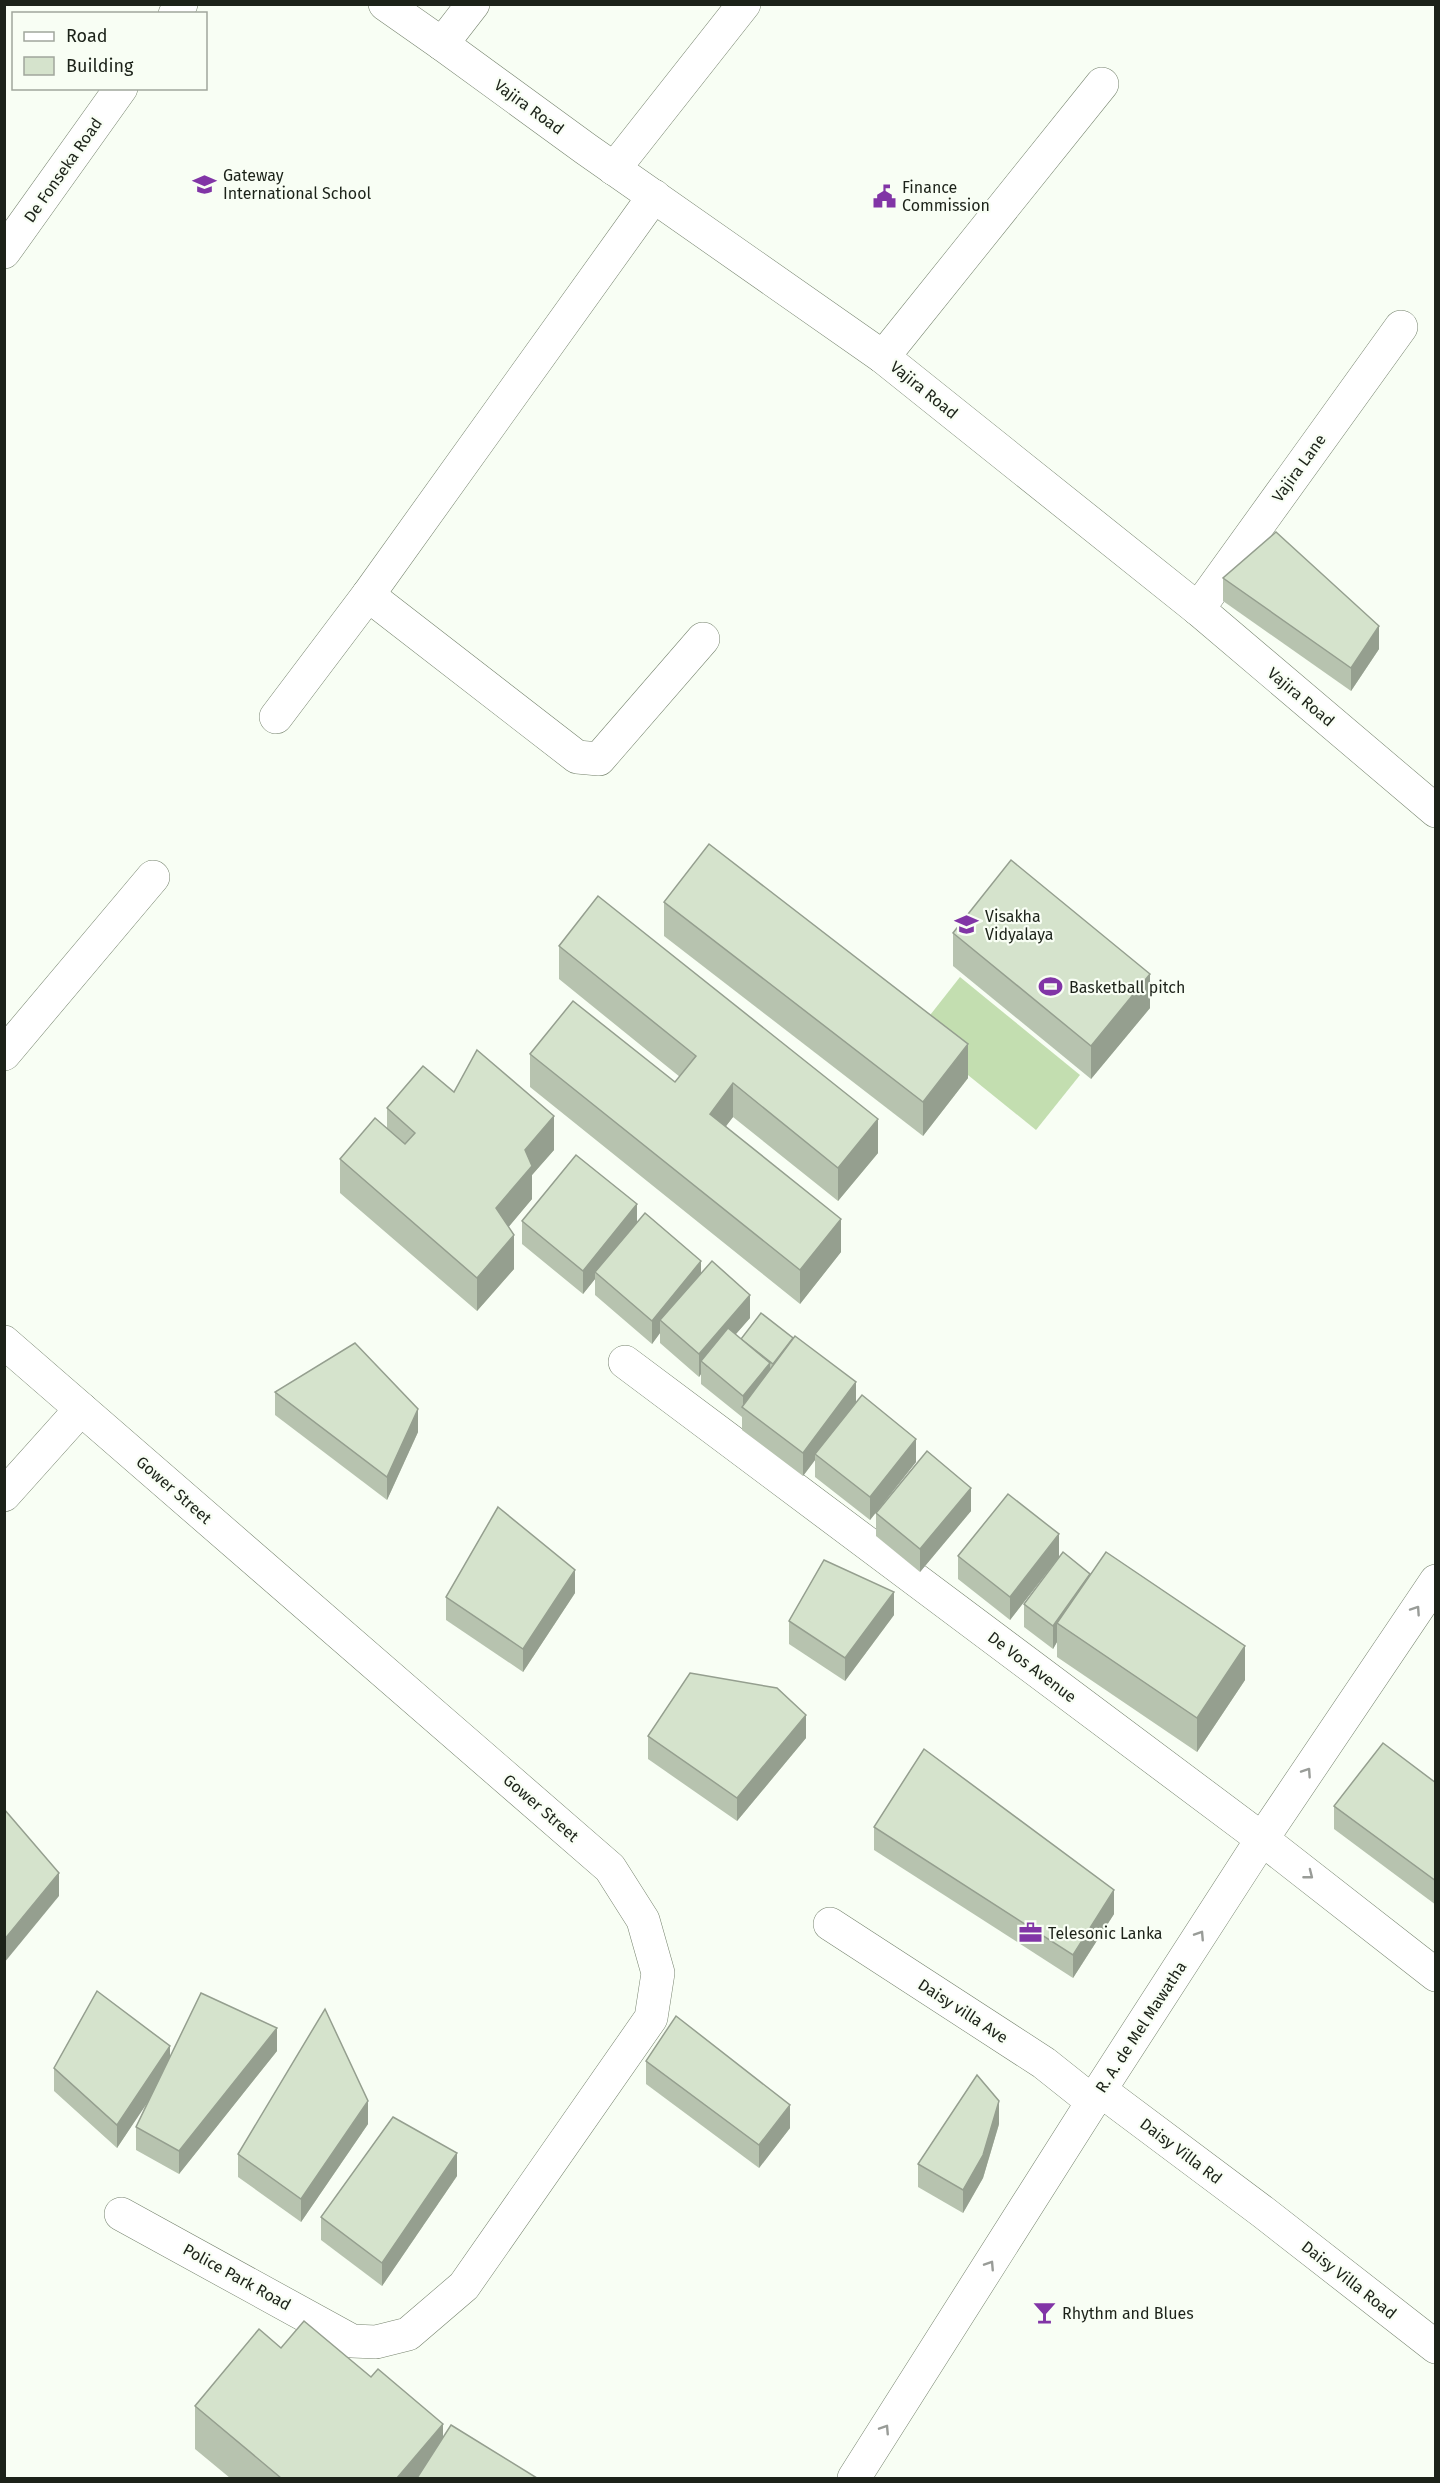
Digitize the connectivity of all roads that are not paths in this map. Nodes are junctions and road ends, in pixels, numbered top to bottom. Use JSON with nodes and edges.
{"nodes":[{"id":1,"x":385,"y":4,"type":"edge"},
{"id":2,"x":473,"y":4,"type":"edge"},
{"id":3,"x":744,"y":4,"type":"edge"},
{"id":4,"x":442,"y":44,"type":"junction"},
{"id":5,"x":1102,"y":84,"type":"dead end"},
{"id":6,"x":120,"y":90,"type":"edge"},
{"id":7,"x":614,"y":169,"type":"junction"},
{"id":8,"x":654,"y":196,"type":"junction"},
{"id":9,"x":4,"y":252,"type":"edge"},
{"id":10,"x":1401,"y":327,"type":"dead end"},
{"id":11,"x":883,"y":357,"type":"junction"},
{"id":12,"x":368,"y":596,"type":"junction"},
{"id":13,"x":1198,"y":609,"type":"junction"},
{"id":14,"x":703,"y":639,"type":"dead end"},
{"id":15,"x":276,"y":717,"type":"dead end"},
{"id":16,"x":1436,"y":811,"type":"edge"},
{"id":17,"x":153,"y":877,"type":"dead end"},
{"id":18,"x":4,"y":1054,"type":"edge"},
{"id":19,"x":4,"y":1342,"type":"edge"},
{"id":20,"x":626,"y":1362,"type":"dead end"},
{"id":21,"x":81,"y":1409,"type":"junction"},
{"id":22,"x":4,"y":1495,"type":"edge"},
{"id":23,"x":1436,"y":1581,"type":"edge"},
{"id":24,"x":1262,"y":1839,"type":"junction"},
{"id":25,"x":830,"y":1924,"type":"dead end"},
{"id":26,"x":1436,"y":1975,"type":"edge"},
{"id":27,"x":1096,"y":2096,"type":"junction"},
{"id":28,"x":1263,"y":2212,"type":"joint"},
{"id":29,"x":121,"y":2214,"type":"dead end"},
{"id":30,"x":352,"y":2341,"type":"joint"},
{"id":31,"x":1436,"y":2347,"type":"edge"},
{"id":32,"x":854,"y":2478,"type":"edge"}],
"edges":[{"from":1,"to":4,"type":"main road","name":"Vajira Road"},
{"from":2,"to":4,"type":"main road"},
{"from":3,"to":7,"type":"main road"},
{"from":4,"to":7,"type":"main road","name":"Vajira Road"},
{"from":5,"to":11,"type":"main road"},
{"from":6,"to":9,"type":"main road","name":"De Fonseka Road"},
{"from":7,"to":8,"type":"main road","name":"Vajira Road"},
{"from":8,"to":11,"type":"main road","name":"Vajira Road"},
{"from":8,"to":12,"type":"main road"},
{"from":10,"to":13,"type":"main road","name":"Vajira Lane"},
{"from":11,"to":13,"type":"main road","name":"Vajira Road"},
{"from":12,"to":14,"type":"main road"},
{"from":12,"to":15,"type":"main road"},
{"from":13,"to":16,"type":"main road","name":"Vajira Road"},
{"from":17,"to":18,"type":"main road"},
{"from":19,"to":21,"type":"main road","name":"Gower Street"},
{"from":20,"to":24,"type":"main road","name":"De Vos Avenue"},
{"from":21,"to":22,"type":"main road"},
{"from":21,"to":30,"type":"main road","name":"Gower Street"},
{"from":24,"to":23,"type":"main road","name":"R. A. de Mel Mawatha","one_way":true},
{"from":24,"to":26,"type":"main road","name":"De Vos Avenue","one_way":true},
{"from":27,"to":24,"type":"main road","name":"R. A. de Mel Mawatha","one_way":true},
{"from":25,"to":27,"type":"main road","name":"Daisy villa Ave"},
{"from":27,"to":28,"type":"main road","name":"Daisy Villa Rd"},
{"from":32,"to":27,"type":"main road","name":"R. A. de Mel Mawatha","one_way":true},
{"from":28,"to":31,"type":"main road","name":"Daisy Villa Road"},
{"from":29,"to":30,"type":"main road","name":"Police Park Road"}]}
